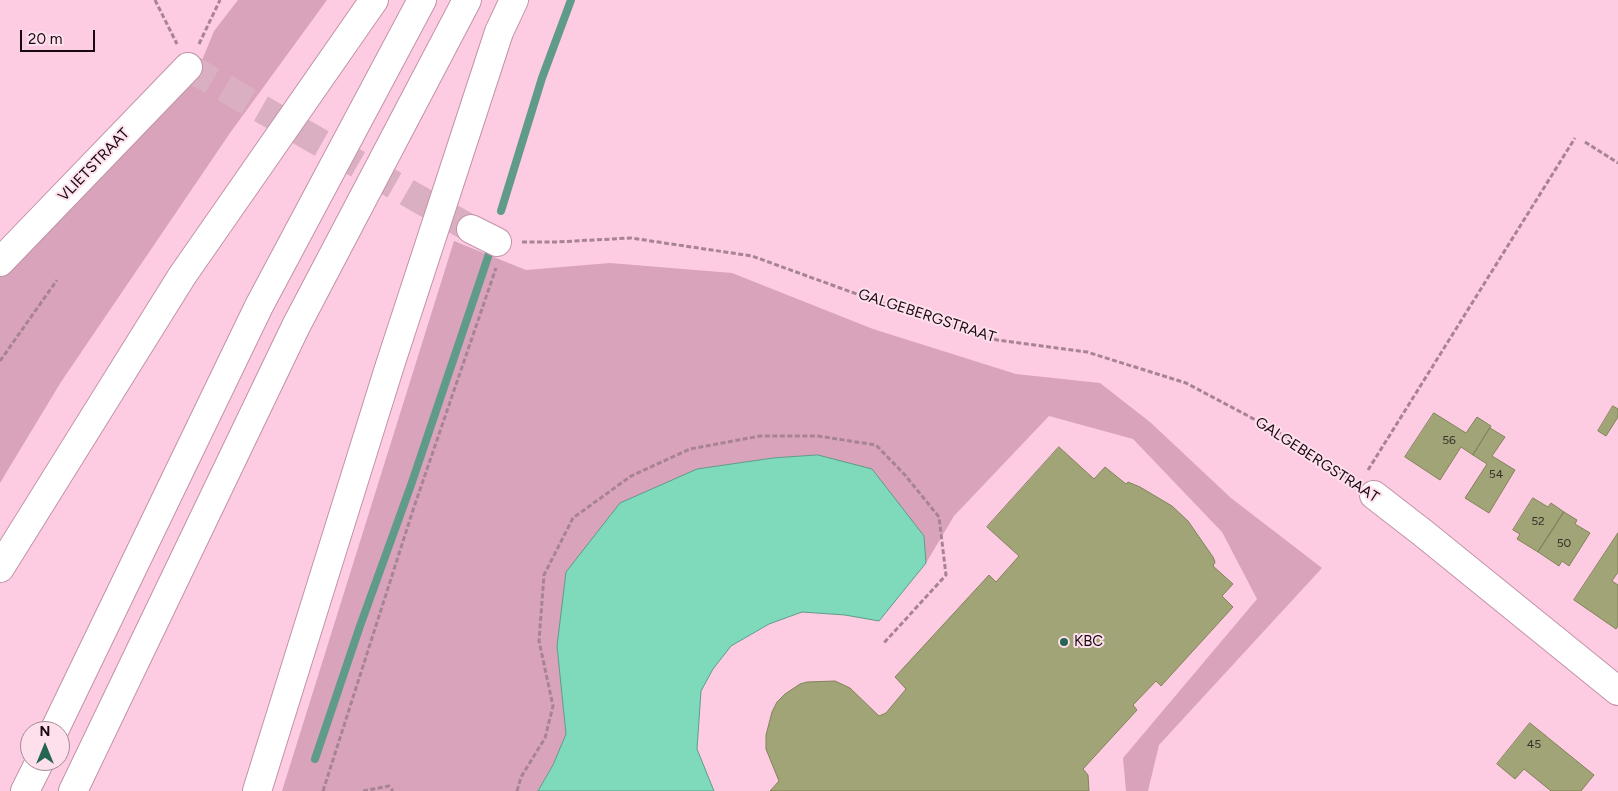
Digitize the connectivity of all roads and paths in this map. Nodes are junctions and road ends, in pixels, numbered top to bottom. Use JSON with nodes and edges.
{"nodes":[{"id":1,"x":155,"y":0,"type":"edge"},
{"id":2,"x":220,"y":0,"type":"edge"},
{"id":3,"x":374,"y":0,"type":"edge"},
{"id":4,"x":422,"y":0,"type":"edge"},
{"id":5,"x":467,"y":0,"type":"edge"},
{"id":6,"x":514,"y":0,"type":"edge"},
{"id":7,"x":188,"y":68,"type":"junction"},
{"id":8,"x":1575,"y":138,"type":"dead end"},
{"id":9,"x":1585,"y":142,"type":"dead end"},
{"id":10,"x":1618,"y":163,"type":"edge"},
{"id":11,"x":472,"y":230,"type":"tunnel mouth"},
{"id":12,"x":497,"y":242,"type":"junction"},
{"id":13,"x":0,"y":262,"type":"edge"},
{"id":14,"x":57,"y":280,"type":"dead end"},
{"id":15,"x":0,"y":361,"type":"edge"},
{"id":16,"x":1366,"y":490,"type":"junction"},
{"id":17,"x":0,"y":568,"type":"edge"},
{"id":18,"x":884,"y":644,"type":"dead end"},
{"id":19,"x":1618,"y":691,"type":"edge"},
{"id":20,"x":59,"y":721,"type":"edge"},
{"id":21,"x":35,"y":771,"type":"edge"},
{"id":22,"x":25,"y":791,"type":"edge"},
{"id":23,"x":73,"y":791,"type":"edge"},
{"id":24,"x":257,"y":791,"type":"edge"},
{"id":25,"x":323,"y":791,"type":"edge"},
{"id":26,"x":363,"y":791,"type":"edge"},
{"id":27,"x":393,"y":791,"type":"edge"},
{"id":28,"x":517,"y":791,"type":"edge"}],
"edges":[{"from":1,"to":7,"type":"path"},
{"from":2,"to":7,"type":"path"},
{"from":3,"to":17,"type":"main road"},
{"from":4,"to":20,"type":"main road"},
{"from":5,"to":23,"type":"main road"},
{"from":6,"to":24,"type":"main road"},
{"from":7,"to":13,"type":"main road","name":"VLIETSTRAAT"},
{"from":8,"to":16,"type":"path"},
{"from":9,"to":10,"type":"path"},
{"from":11,"to":12,"type":"main road"},
{"from":12,"to":16,"type":"path","name":"GALGEBERGSTRAAT"},
{"from":12,"to":25,"type":"path"},
{"from":14,"to":15,"type":"path"},
{"from":16,"to":19,"type":"main road","name":"GALGEBERGSTRAAT"},
{"from":18,"to":28,"type":"path"},
{"from":21,"to":22,"type":"main road"},
{"from":26,"to":27,"type":"path"}]}
